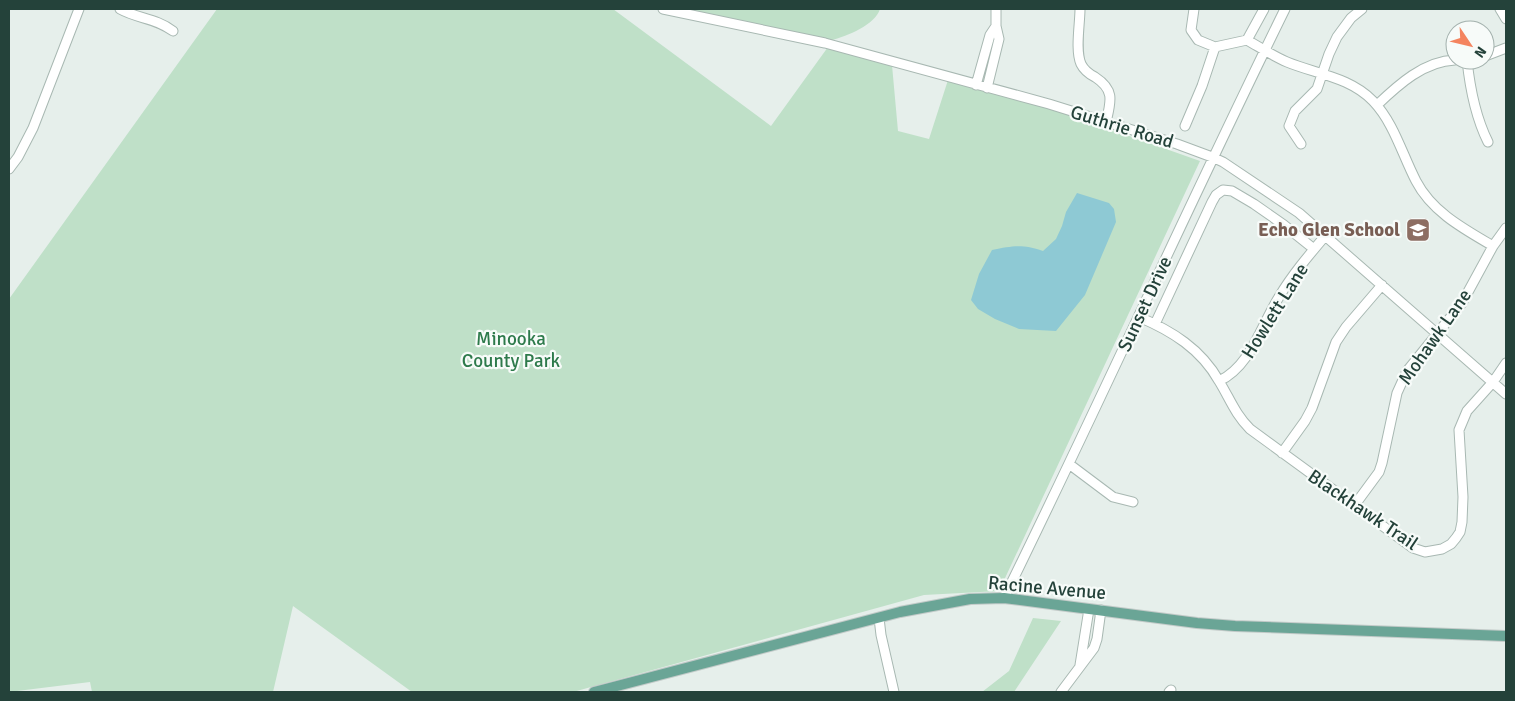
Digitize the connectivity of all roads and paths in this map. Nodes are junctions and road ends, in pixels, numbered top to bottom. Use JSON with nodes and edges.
{"nodes":[{"id":1,"x":80,"y":9,"type":"edge"},
{"id":2,"x":120,"y":9,"type":"edge"},
{"id":3,"x":663,"y":9,"type":"edge"},
{"id":4,"x":996,"y":9,"type":"edge"},
{"id":5,"x":1080,"y":9,"type":"edge"},
{"id":6,"x":1194,"y":9,"type":"edge"},
{"id":7,"x":1264,"y":9,"type":"edge"},
{"id":8,"x":1285,"y":9,"type":"edge"},
{"id":9,"x":1362,"y":9,"type":"edge"},
{"id":10,"x":1500,"y":9,"type":"edge"},
{"id":11,"x":1506,"y":19,"type":"edge"},
{"id":12,"x":996,"y":26,"type":"junction"},
{"id":13,"x":173,"y":31,"type":"dead end"},
{"id":14,"x":1247,"y":40,"type":"junction"},
{"id":15,"x":1215,"y":47,"type":"junction"},
{"id":16,"x":1264,"y":51,"type":"junction"},
{"id":17,"x":984,"y":56,"type":"junction"},
{"id":18,"x":994,"y":59,"type":"junction"},
{"id":19,"x":1445,"y":62,"type":"edge"},
{"id":20,"x":1468,"y":70,"type":"edge"},
{"id":21,"x":1323,"y":73,"type":"junction"},
{"id":22,"x":976,"y":84,"type":"junction"},
{"id":23,"x":988,"y":88,"type":"junction"},
{"id":24,"x":1376,"y":105,"type":"junction"},
{"id":25,"x":1106,"y":122,"type":"junction"},
{"id":26,"x":1185,"y":126,"type":"dead end"},
{"id":27,"x":1488,"y":142,"type":"dead end"},
{"id":28,"x":1301,"y":144,"type":"dead end"},
{"id":29,"x":1212,"y":157,"type":"junction"},
{"id":30,"x":9,"y":169,"type":"edge"},
{"id":31,"x":1506,"y":228,"type":"edge"},
{"id":32,"x":1326,"y":235,"type":"junction"},
{"id":33,"x":1493,"y":246,"type":"junction"},
{"id":34,"x":1314,"y":249,"type":"junction"},
{"id":35,"x":1382,"y":285,"type":"junction"},
{"id":36,"x":1139,"y":317,"type":"junction"},
{"id":37,"x":1155,"y":324,"type":"junction"},
{"id":38,"x":1438,"y":333,"type":"junction"},
{"id":39,"x":1506,"y":363,"type":"edge"},
{"id":40,"x":1219,"y":381,"type":"junction"},
{"id":41,"x":1493,"y":382,"type":"junction"},
{"id":42,"x":1506,"y":394,"type":"edge"},
{"id":43,"x":1282,"y":453,"type":"junction"},
{"id":44,"x":1070,"y":464,"type":"junction"},
{"id":45,"x":1133,"y":502,"type":"dead end"},
{"id":46,"x":1354,"y":506,"type":"junction"},
{"id":47,"x":1004,"y":598,"type":"junction"},
{"id":48,"x":1089,"y":609,"type":"junction"},
{"id":49,"x":1101,"y":610,"type":"junction"},
{"id":50,"x":879,"y":618,"type":"junction"},
{"id":51,"x":1506,"y":636,"type":"edge"},
{"id":52,"x":1080,"y":665,"type":"junction"},
{"id":53,"x":594,"y":692,"type":"edge"},
{"id":54,"x":894,"y":692,"type":"edge"},
{"id":55,"x":1061,"y":692,"type":"edge"}],
"edges":[{"from":1,"to":30,"type":"street"},
{"from":2,"to":13,"type":"street"},
{"from":3,"to":22,"type":"street","name":"Guthrie Road"},
{"from":4,"to":12,"type":"street"},
{"from":5,"to":25,"type":"street"},
{"from":6,"to":15,"type":"street"},
{"from":7,"to":14,"type":"street"},
{"from":8,"to":16,"type":"street","name":"Sunset Drive"},
{"from":9,"to":21,"type":"street"},
{"from":10,"to":11,"type":"street"},
{"from":12,"to":17,"type":"street"},
{"from":12,"to":18,"type":"street"},
{"from":14,"to":15,"type":"street"},
{"from":14,"to":16,"type":"street"},
{"from":15,"to":26,"type":"street"},
{"from":16,"to":21,"type":"street"},
{"from":16,"to":29,"type":"street","name":"Sunset Drive"},
{"from":17,"to":18,"type":"street"},
{"from":17,"to":22,"type":"street"},
{"from":18,"to":23,"type":"street"},
{"from":19,"to":24,"type":"street"},
{"from":20,"to":27,"type":"street"},
{"from":21,"to":24,"type":"street"},
{"from":21,"to":28,"type":"street"},
{"from":22,"to":23,"type":"street","name":"Guthrie Road"},
{"from":23,"to":25,"type":"street","name":"Guthrie Road"},
{"from":24,"to":33,"type":"street"},
{"from":25,"to":29,"type":"street","name":"Guthrie Road"},
{"from":29,"to":32,"type":"street","name":"Guthrie Road"},
{"from":29,"to":36,"type":"street","name":"Sunset Drive"},
{"from":31,"to":33,"type":"street","name":"Mohawk Lane"},
{"from":32,"to":34,"type":"street","name":"Howlett Lane"},
{"from":32,"to":35,"type":"street","name":"Guthrie Road"},
{"from":33,"to":38,"type":"street","name":"Mohawk Lane"},
{"from":34,"to":37,"type":"street"},
{"from":34,"to":40,"type":"street","name":"Howlett Lane"},
{"from":35,"to":38,"type":"street","name":"Guthrie Road"},
{"from":35,"to":43,"type":"street"},
{"from":36,"to":37,"type":"street","name":"Blackhawk Trail"},
{"from":36,"to":44,"type":"street","name":"Sunset Drive"},
{"from":37,"to":40,"type":"street","name":"Blackhawk Trail"},
{"from":38,"to":41,"type":"street","name":"Guthrie Road"},
{"from":38,"to":46,"type":"street","name":"Mohawk Lane"},
{"from":39,"to":41,"type":"street","name":"Blackhawk Trail"},
{"from":40,"to":43,"type":"street","name":"Blackhawk Trail"},
{"from":41,"to":42,"type":"street","name":"Guthrie Road"},
{"from":41,"to":46,"type":"street","name":"Blackhawk Trail"},
{"from":43,"to":46,"type":"street","name":"Blackhawk Trail"},
{"from":44,"to":45,"type":"street"},
{"from":44,"to":47,"type":"street","name":"Sunset Drive"},
{"from":47,"to":48,"type":"main road","name":"Racine Avenue"},
{"from":47,"to":50,"type":"main road","name":"Racine Avenue"},
{"from":48,"to":49,"type":"main road","name":"Racine Avenue"},
{"from":48,"to":52,"type":"street"},
{"from":49,"to":51,"type":"main road","name":"Racine Avenue"},
{"from":49,"to":52,"type":"street"},
{"from":50,"to":53,"type":"main road","name":"Racine Avenue"},
{"from":50,"to":54,"type":"street"},
{"from":52,"to":55,"type":"street"}]}
